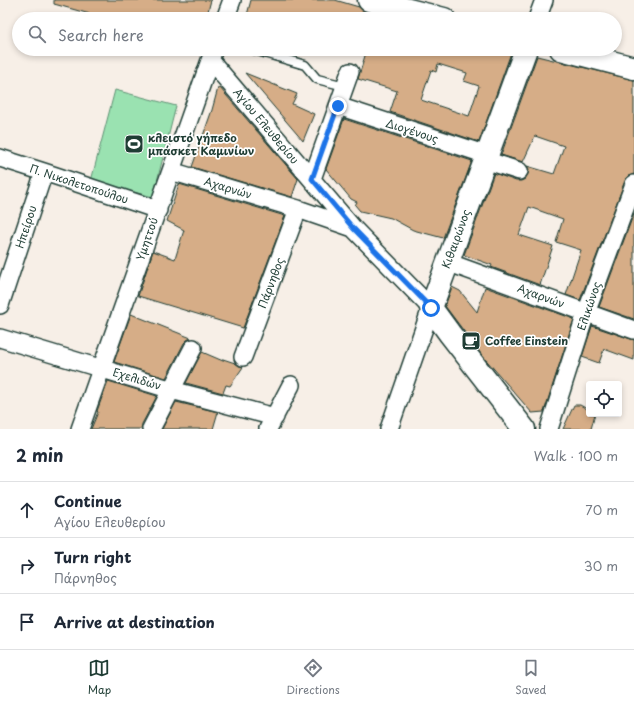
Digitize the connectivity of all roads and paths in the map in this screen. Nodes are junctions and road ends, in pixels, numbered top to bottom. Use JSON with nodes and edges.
{"nodes":[{"id":1,"x":232,"y":0,"type":"edge"},
{"id":2,"x":544,"y":0,"type":"edge"},
{"id":3,"x":374,"y":1,"type":"edge"},
{"id":4,"x":228,"y":12,"type":"edge"},
{"id":5,"x":417,"y":12,"type":"edge"},
{"id":6,"x":540,"y":12,"type":"edge"},
{"id":7,"x":212,"y":56,"type":"edge"},
{"id":8,"x":213,"y":56,"type":"edge"},
{"id":9,"x":276,"y":56,"type":"edge"},
{"id":10,"x":523,"y":56,"type":"edge"},
{"id":11,"x":588,"y":56,"type":"edge"},
{"id":12,"x":634,"y":68,"type":"edge"},
{"id":13,"x":348,"y":79,"type":"joint"},
{"id":14,"x":338,"y":106,"type":"junction"},
{"id":15,"x":0,"y":158,"type":"edge"},
{"id":16,"x":486,"y":158,"type":"junction"},
{"id":17,"x":171,"y":171,"type":"junction"},
{"id":18,"x":519,"y":171,"type":"dead end"},
{"id":19,"x":44,"y":172,"type":"junction"},
{"id":20,"x":312,"y":179,"type":"junction"},
{"id":21,"x":634,"y":184,"type":"edge"},
{"id":22,"x":298,"y":209,"type":"junction"},
{"id":23,"x":158,"y":210,"type":"junction"},
{"id":24,"x":353,"y":228,"type":"junction"},
{"id":25,"x":447,"y":262,"type":"junction"},
{"id":26,"x":0,"y":305,"type":"edge"},
{"id":27,"x":431,"y":308,"type":"junction"},
{"id":28,"x":586,"y":313,"type":"junction"},
{"id":29,"x":634,"y":330,"type":"edge"},
{"id":30,"x":0,"y":338,"type":"edge"},
{"id":31,"x":193,"y":348,"type":"dead end"},
{"id":32,"x":243,"y":357,"type":"dead end"},
{"id":33,"x":102,"y":368,"type":"junction"},
{"id":34,"x":291,"y":385,"type":"dead end"},
{"id":35,"x":171,"y":389,"type":"junction"},
{"id":36,"x":271,"y":423,"type":"edge"},
{"id":37,"x":80,"y":429,"type":"edge"},
{"id":38,"x":151,"y":429,"type":"edge"},
{"id":39,"x":389,"y":429,"type":"edge"},
{"id":40,"x":524,"y":429,"type":"edge"},
{"id":41,"x":548,"y":429,"type":"edge"}],
"edges":[{"from":1,"to":4,"type":"street"},
{"from":2,"to":6,"type":"street"},
{"from":3,"to":5,"type":"street"},
{"from":7,"to":17,"type":"street","name":"Υμηττού"},
{"from":8,"to":20,"type":"street","name":"Αγίου Ελευθερίου"},
{"from":9,"to":13,"type":"lane"},
{"from":10,"to":16,"type":"street","name":"Κιθαιρώνος"},
{"from":11,"to":12,"type":"street"},
{"from":13,"to":14,"type":"street"},
{"from":14,"to":16,"type":"street","name":"Διογένους"},
{"from":14,"to":20,"type":"street"},
{"from":15,"to":19,"type":"street","name":"Π. Νικολετοπούλου"},
{"from":16,"to":18,"type":"street","name":"Διογένους"},
{"from":16,"to":25,"type":"street","name":"Κιθαιρώνος"},
{"from":17,"to":22,"type":"street","name":"Αχαρνών"},
{"from":17,"to":23,"type":"street","name":"Υμηττού"},
{"from":19,"to":23,"type":"street","name":"Π. Νικολετοπούλου"},
{"from":19,"to":26,"type":"street","name":"Ηπείρου"},
{"from":20,"to":24,"type":"street","name":"Αγίου Ελευθερίου"},
{"from":21,"to":28,"type":"street","name":"Ελικώνος"},
{"from":22,"to":24,"type":"street","name":"Αχαρνών"},
{"from":22,"to":32,"type":"street","name":"Πάρνηθος"},
{"from":23,"to":33,"type":"street","name":"Υμηττού"},
{"from":24,"to":27,"type":"street","name":"Αγίου Ελευθερίου"},
{"from":25,"to":27,"type":"street","name":"Κιθαιρώνος"},
{"from":25,"to":28,"type":"street","name":"Αχαρνών"},
{"from":27,"to":39,"type":"street","name":"Κιθαιρώνος"},
{"from":27,"to":40,"type":"street","name":"Αγίου Ελευθερίου"},
{"from":28,"to":29,"type":"street","name":"Αχαρνών"},
{"from":28,"to":41,"type":"street","name":"Ελικώνος"},
{"from":30,"to":33,"type":"street","name":"Εχελιδών"},
{"from":31,"to":35,"type":"street"},
{"from":33,"to":35,"type":"street","name":"Εχελιδών"},
{"from":33,"to":37,"type":"street","name":"Υμηττού"},
{"from":34,"to":36,"type":"street"},
{"from":35,"to":36,"type":"street","name":"Εχελιδών"},
{"from":35,"to":38,"type":"street"}]}
